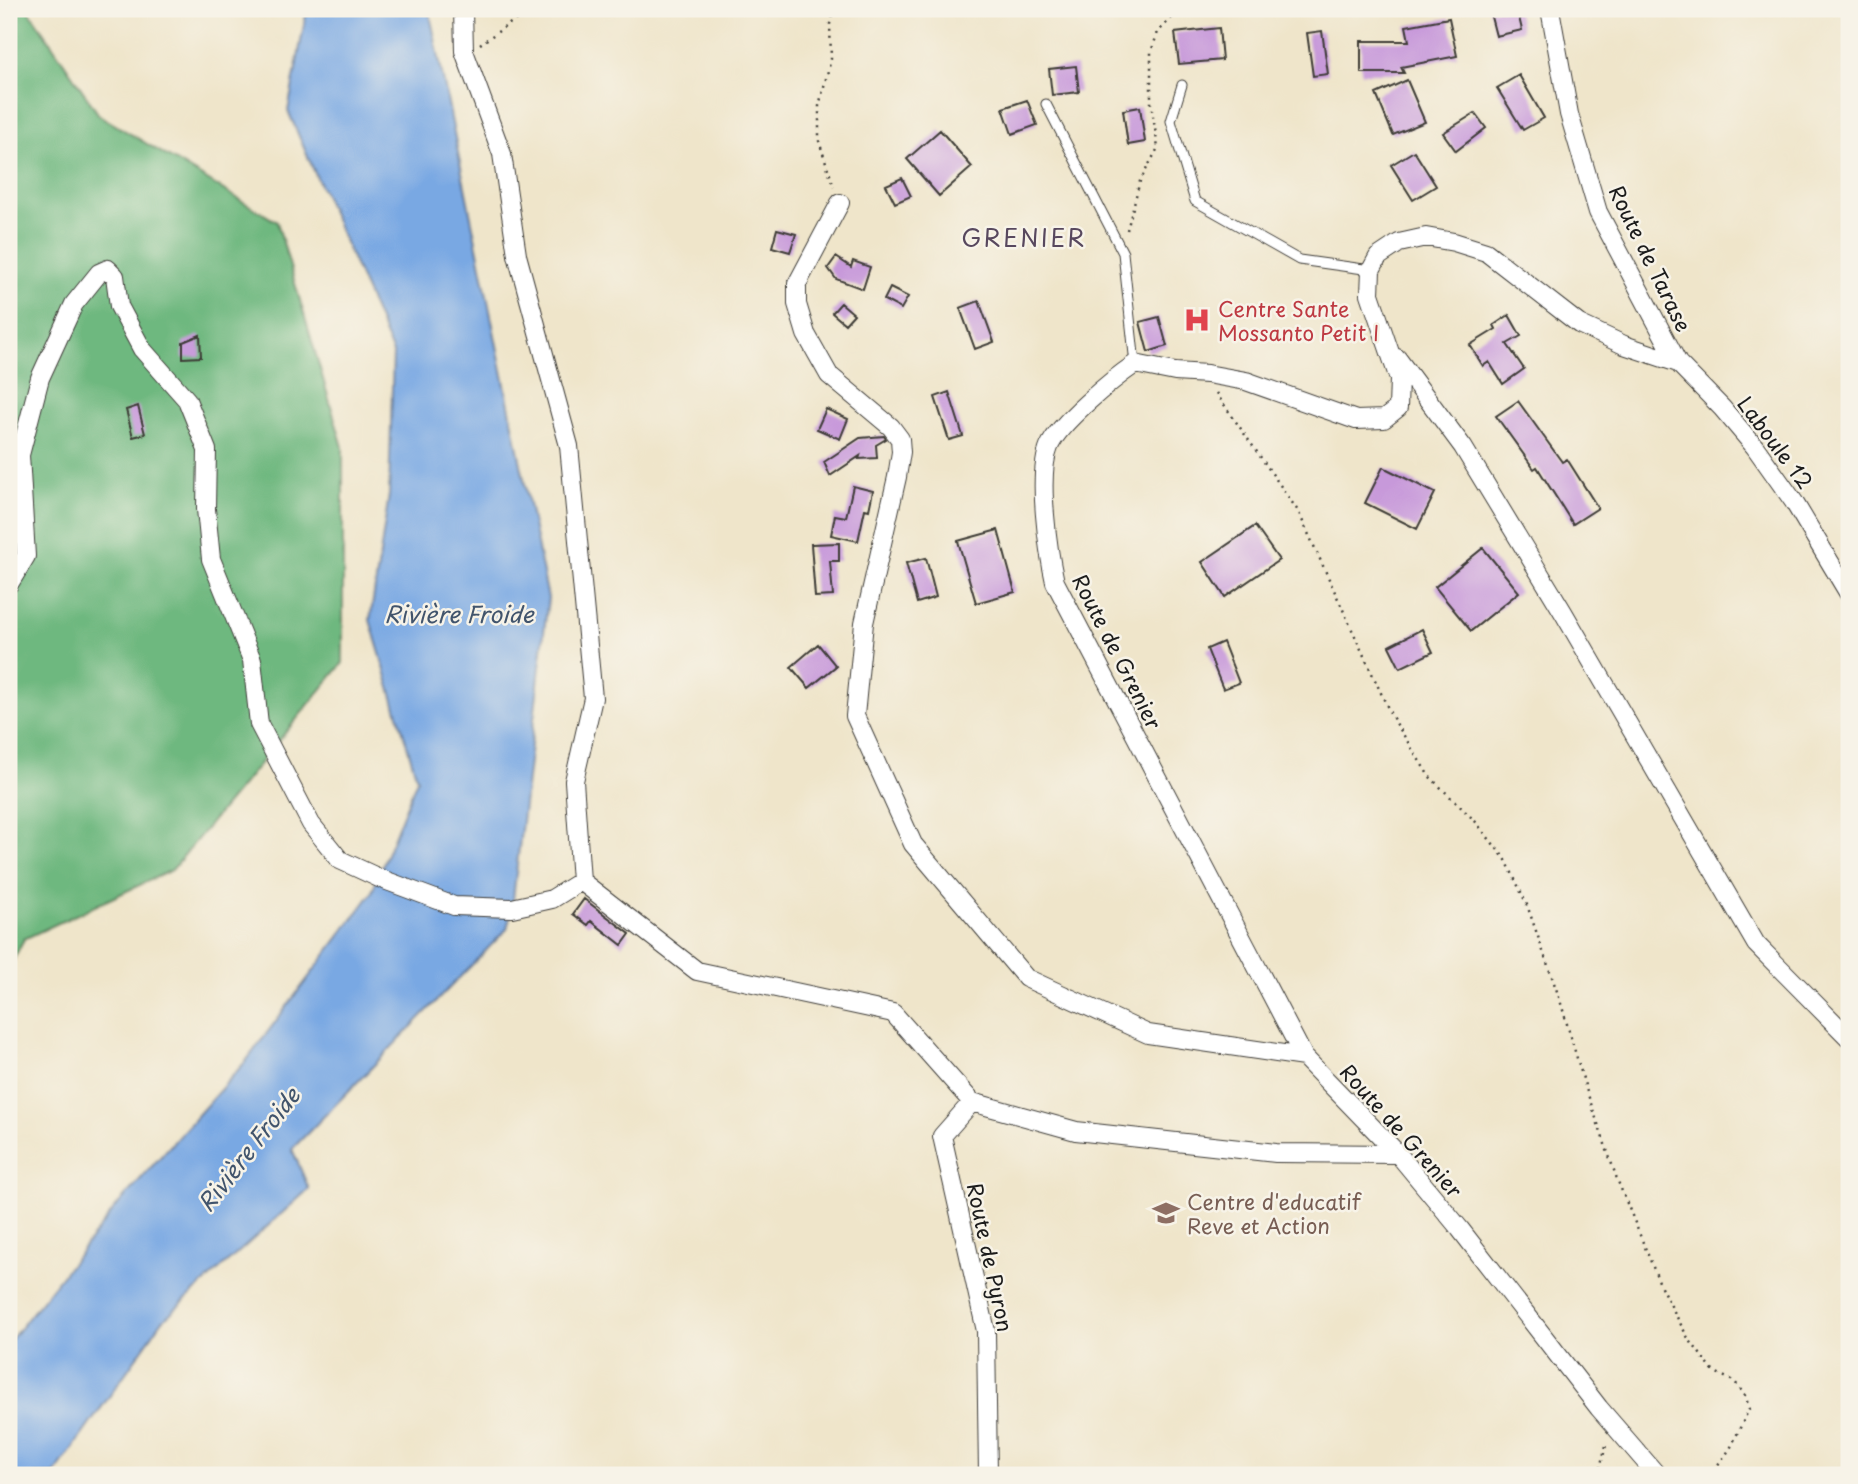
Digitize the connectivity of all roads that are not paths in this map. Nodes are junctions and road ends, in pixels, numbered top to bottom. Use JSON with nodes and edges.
{"nodes":[{"id":1,"x":463,"y":9,"type":"edge"},
{"id":2,"x":1550,"y":9,"type":"edge"},
{"id":3,"x":1182,"y":86,"type":"dead end"},
{"id":4,"x":1046,"y":104,"type":"dead end"},
{"id":5,"x":840,"y":203,"type":"road end"},
{"id":6,"x":1371,"y":270,"type":"junction"},
{"id":7,"x":1389,"y":347,"type":"junction"},
{"id":8,"x":1135,"y":363,"type":"junction"},
{"id":9,"x":1678,"y":363,"type":"junction"},
{"id":10,"x":9,"y":584,"type":"edge"},
{"id":11,"x":1849,"y":594,"type":"edge"},
{"id":12,"x":582,"y":881,"type":"junction"},
{"id":13,"x":1849,"y":1038,"type":"edge"},
{"id":14,"x":1304,"y":1057,"type":"junction"},
{"id":15,"x":972,"y":1102,"type":"junction"},
{"id":16,"x":1398,"y":1154,"type":"junction"},
{"id":17,"x":988,"y":1475,"type":"edge"},
{"id":18,"x":1657,"y":1475,"type":"edge"}],
"edges":[{"from":1,"to":12,"type":"street"},
{"from":2,"to":9,"type":"street","name":"Route de Tarase"},
{"from":3,"to":6,"type":"lane"},
{"from":4,"to":8,"type":"lane"},
{"from":5,"to":14,"type":"street"},
{"from":6,"to":7,"type":"street"},
{"from":6,"to":9,"type":"street"},
{"from":7,"to":8,"type":"street"},
{"from":7,"to":13,"type":"street"},
{"from":8,"to":14,"type":"street","name":"Route de Grenier"},
{"from":9,"to":11,"type":"street","name":"Laboule 12"},
{"from":10,"to":12,"type":"street"},
{"from":12,"to":15,"type":"street"},
{"from":14,"to":16,"type":"street","name":"Route de Grenier"},
{"from":15,"to":16,"type":"street"},
{"from":15,"to":17,"type":"street","name":"Route de Pyron"},
{"from":16,"to":18,"type":"street","name":"Route de Grenier"}]}
